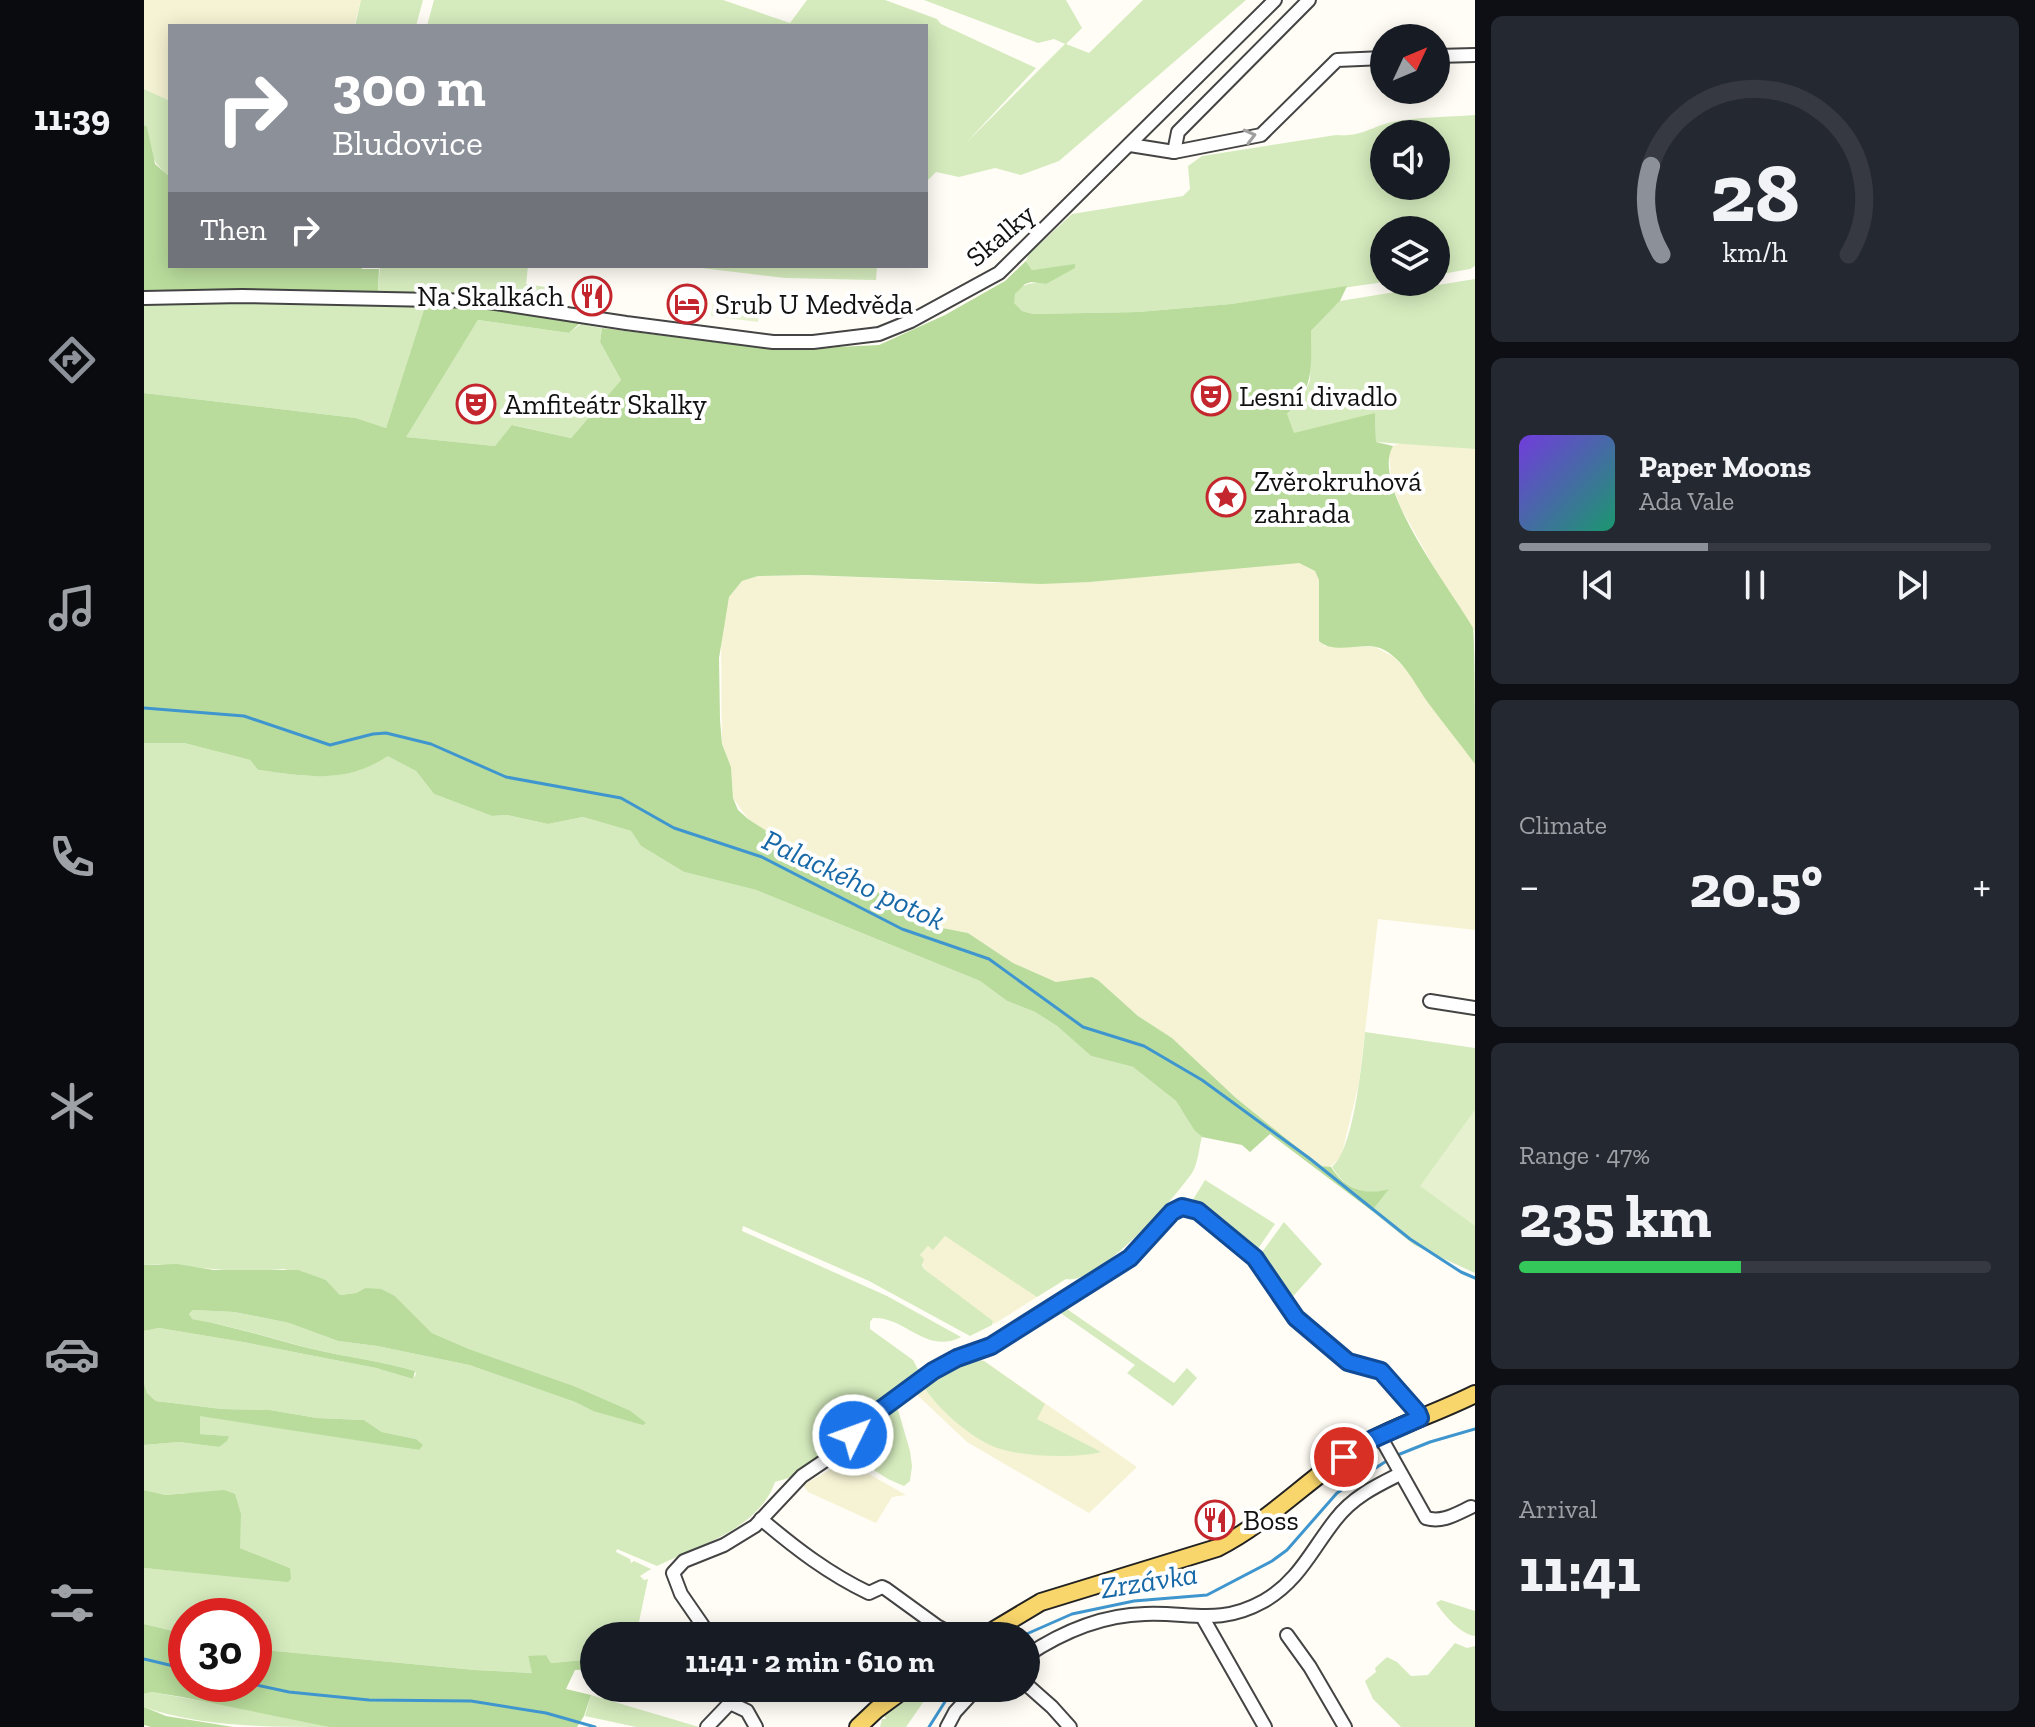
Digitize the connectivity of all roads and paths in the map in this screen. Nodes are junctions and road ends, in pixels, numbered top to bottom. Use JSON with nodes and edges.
{"nodes":[{"id":1,"x":1275,"y":0,"type":"edge"},
{"id":2,"x":1309,"y":0,"type":"edge"},
{"id":3,"x":1475,"y":55,"type":"edge"},
{"id":4,"x":1450,"y":56,"type":"edge"},
{"id":5,"x":1370,"y":59,"type":"edge"},
{"id":6,"x":1130,"y":145,"type":"junction"},
{"id":7,"x":1174,"y":152,"type":"junction"},
{"id":8,"x":144,"y":298,"type":"edge"},
{"id":9,"x":1430,"y":1001,"type":"dead end"},
{"id":10,"x":1475,"y":1008,"type":"edge"},
{"id":11,"x":1475,"y":1394,"type":"edge"},
{"id":12,"x":1420,"y":1418,"type":"junction"},
{"id":13,"x":1383,"y":1443,"type":"junction"},
{"id":14,"x":1398,"y":1471,"type":"junction"},
{"id":15,"x":1471,"y":1507,"type":"dead end"},
{"id":16,"x":761,"y":1519,"type":"junction"},
{"id":17,"x":1203,"y":1618,"type":"junction"},
{"id":18,"x":700,"y":1622,"type":"edge"},
{"id":19,"x":931,"y":1622,"type":"edge"},
{"id":20,"x":1007,"y":1622,"type":"edge"},
{"id":21,"x":1287,"y":1635,"type":"dead end"},
{"id":22,"x":1040,"y":1647,"type":"edge"},
{"id":23,"x":1040,"y":1696,"type":"edge"},
{"id":24,"x":887,"y":1702,"type":"edge"},
{"id":25,"x":964,"y":1702,"type":"edge"},
{"id":26,"x":730,"y":1703,"type":"joint"},
{"id":27,"x":707,"y":1727,"type":"edge"},
{"id":28,"x":756,"y":1727,"type":"edge"},
{"id":29,"x":858,"y":1727,"type":"edge"},
{"id":30,"x":947,"y":1727,"type":"edge"},
{"id":31,"x":1070,"y":1727,"type":"edge"},
{"id":32,"x":1265,"y":1727,"type":"edge"},
{"id":33,"x":1345,"y":1727,"type":"edge"}],
"edges":[{"from":1,"to":6,"type":"street","name":"Skalky"},
{"from":2,"to":7,"type":"street"},
{"from":3,"to":4,"type":"street"},
{"from":7,"to":5,"type":"street","one_way":true},
{"from":6,"to":7,"type":"street"},
{"from":6,"to":8,"type":"street","name":"Skalky"},
{"from":9,"to":10,"type":"street"},
{"from":11,"to":12,"type":"main road"},
{"from":12,"to":13,"type":"main road"},
{"from":12,"to":16,"type":"street"},
{"from":13,"to":14,"type":"street"},
{"from":13,"to":20,"type":"main road"},
{"from":14,"to":15,"type":"street"},
{"from":14,"to":17,"type":"street"},
{"from":16,"to":18,"type":"street"},
{"from":16,"to":19,"type":"street"},
{"from":17,"to":22,"type":"street"},
{"from":17,"to":32,"type":"street"},
{"from":21,"to":33,"type":"street"},
{"from":23,"to":31,"type":"street"},
{"from":24,"to":29,"type":"main road"},
{"from":25,"to":30,"type":"street"},
{"from":26,"to":27,"type":"street"},
{"from":26,"to":28,"type":"street"}]}
